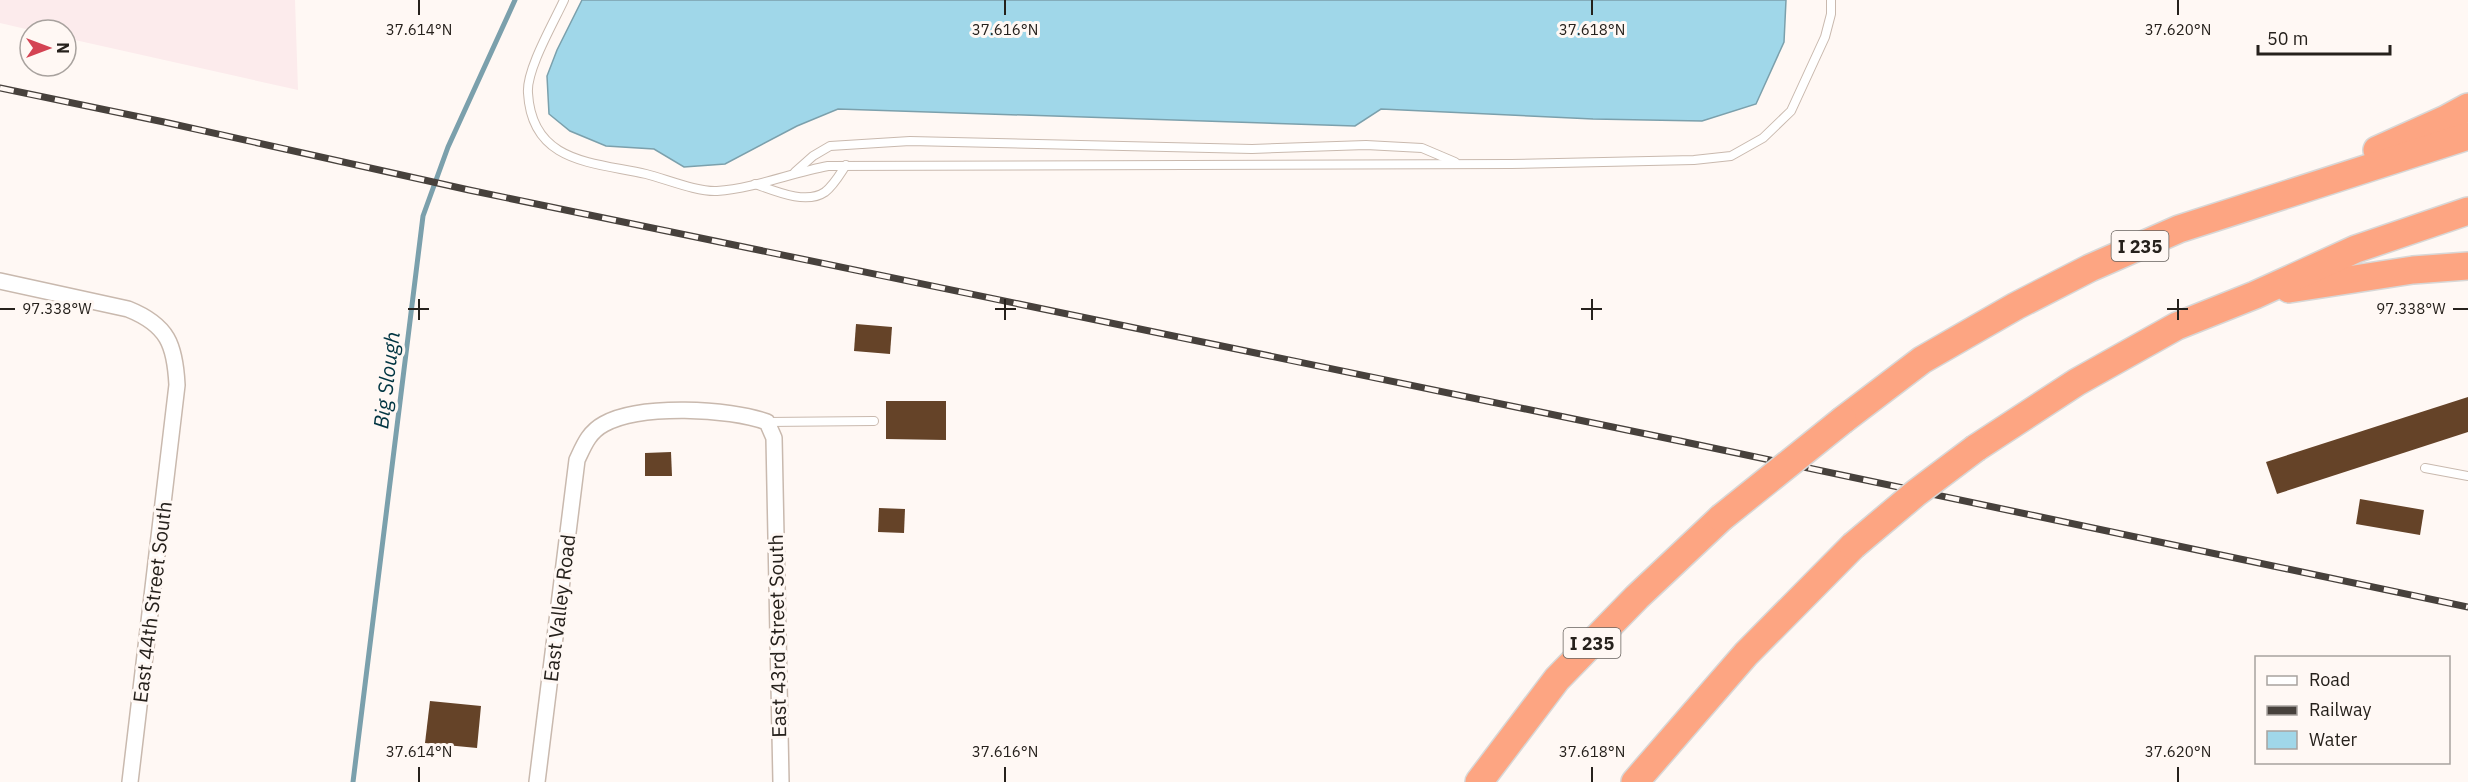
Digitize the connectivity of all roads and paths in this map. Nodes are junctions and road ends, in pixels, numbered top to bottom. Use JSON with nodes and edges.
{"nodes":[{"id":1,"x":564,"y":0,"type":"edge"},
{"id":2,"x":1831,"y":0,"type":"edge"},
{"id":3,"x":2468,"y":107,"type":"edge"},
{"id":4,"x":2468,"y":136,"type":"edge"},
{"id":5,"x":1459,"y":164,"type":"junction"},
{"id":6,"x":846,"y":165,"type":"junction"},
{"id":7,"x":795,"y":172,"type":"junction"},
{"id":8,"x":755,"y":184,"type":"junction"},
{"id":9,"x":2278,"y":198,"type":"junction"},
{"id":10,"x":2468,"y":212,"type":"edge"},
{"id":11,"x":2468,"y":266,"type":"edge"},
{"id":12,"x":0,"y":281,"type":"edge"},
{"id":13,"x":2255,"y":295,"type":"junction"},
{"id":14,"x":874,"y":421,"type":"dead end"},
{"id":15,"x":767,"y":422,"type":"junction"},
{"id":16,"x":2426,"y":468,"type":"dead end"},
{"id":17,"x":2468,"y":476,"type":"edge"},
{"id":18,"x":130,"y":782,"type":"edge"},
{"id":19,"x":537,"y":782,"type":"edge"},
{"id":20,"x":781,"y":782,"type":"edge"},
{"id":21,"x":1479,"y":782,"type":"edge"},
{"id":22,"x":1635,"y":782,"type":"edge"}],
"edges":[{"from":1,"to":8,"type":"lane"},
{"from":2,"to":5,"type":"lane"},
{"from":3,"to":9,"type":"highway"},
{"from":4,"to":9,"type":"highway","number":"I 235"},
{"from":5,"to":6,"type":"lane"},
{"from":5,"to":7,"type":"lane"},
{"from":6,"to":7,"type":"lane"},
{"from":6,"to":8,"type":"lane"},
{"from":7,"to":8,"type":"lane"},
{"from":9,"to":21,"type":"highway","number":"I 235","bridge":true},
{"from":10,"to":13,"type":"highway"},
{"from":11,"to":13,"type":"highway"},
{"from":12,"to":18,"type":"street","name":"East 44th Street South"},
{"from":13,"to":22,"type":"highway","bridge":true},
{"from":14,"to":15,"type":"lane"},
{"from":15,"to":19,"type":"street","name":"East Valley Road"},
{"from":15,"to":20,"type":"street","name":"East 43rd Street South"},
{"from":16,"to":17,"type":"lane"}]}
